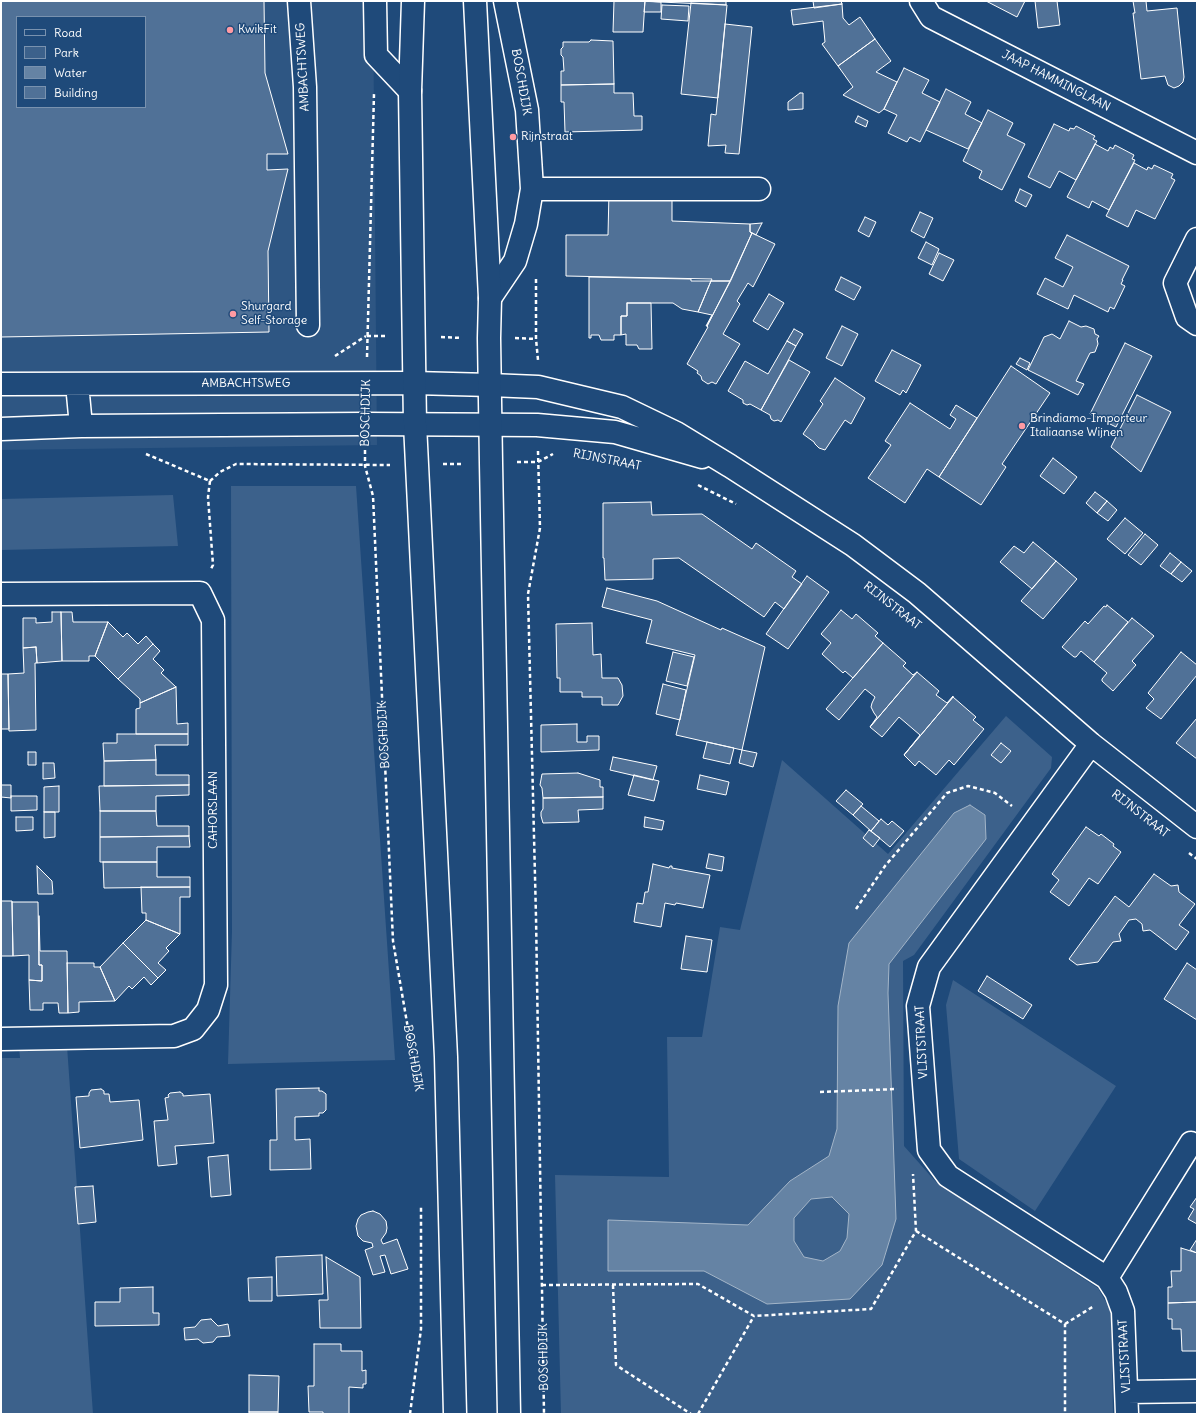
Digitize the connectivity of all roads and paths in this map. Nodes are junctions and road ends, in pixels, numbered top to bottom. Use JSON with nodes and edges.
{"nodes":[{"id":1,"x":299,"y":1,"type":"edge"},
{"id":2,"x":375,"y":1,"type":"edge"},
{"id":3,"x":413,"y":1,"type":"edge"},
{"id":4,"x":475,"y":1,"type":"edge"},
{"id":5,"x":505,"y":1,"type":"edge"},
{"id":6,"x":921,"y":1,"type":"edge"},
{"id":7,"x":376,"y":55,"type":"junction"},
{"id":8,"x":410,"y":91,"type":"junction"},
{"id":9,"x":1197,"y":153,"type":"edge"},
{"id":10,"x":532,"y":189,"type":"junction"},
{"id":11,"x":759,"y":189,"type":"dead end"},
{"id":12,"x":1197,"y":239,"type":"edge"},
{"id":13,"x":490,"y":298,"type":"junction"},
{"id":14,"x":1197,"y":324,"type":"edge"},
{"id":15,"x":308,"y":325,"type":"dead end"},
{"id":16,"x":367,"y":336,"type":"junction"},
{"id":17,"x":414,"y":337,"type":"junction"},
{"id":18,"x":489,"y":338,"type":"junction"},
{"id":19,"x":538,"y":360,"type":"dead end"},
{"id":20,"x":1,"y":384,"type":"edge"},
{"id":21,"x":78,"y":384,"type":"junction"},
{"id":22,"x":366,"y":384,"type":"junction"},
{"id":23,"x":414,"y":384,"type":"junction"},
{"id":24,"x":490,"y":385,"type":"junction"},
{"id":25,"x":364,"y":424,"type":"junction"},
{"id":26,"x":415,"y":424,"type":"junction"},
{"id":27,"x":491,"y":425,"type":"junction"},
{"id":28,"x":81,"y":426,"type":"junction"},
{"id":29,"x":1,"y":429,"type":"edge"},
{"id":30,"x":558,"y":451,"type":"dead end"},
{"id":31,"x":538,"y":462,"type":"junction"},
{"id":32,"x":491,"y":463,"type":"junction"},
{"id":33,"x":417,"y":464,"type":"junction"},
{"id":34,"x":365,"y":466,"type":"junction"},
{"id":35,"x":730,"y":466,"type":"junction"},
{"id":36,"x":692,"y":482,"type":"dead end"},
{"id":37,"x":742,"y":507,"type":"dead end"},
{"id":38,"x":200,"y":593,"type":"junction"},
{"id":39,"x":1,"y":594,"type":"edge"},
{"id":40,"x":1091,"y":744,"type":"junction"},
{"id":41,"x":1033,"y":822,"type":"junction"},
{"id":42,"x":1197,"y":827,"type":"edge"},
{"id":43,"x":1185,"y":849,"type":"dead end"},
{"id":44,"x":1197,"y":859,"type":"edge"},
{"id":45,"x":856,"y":909,"type":"dead end"},
{"id":46,"x":1,"y":1039,"type":"edge"},
{"id":47,"x":418,"y":1089,"type":"dead end"},
{"id":48,"x":899,"y":1089,"type":"dead end"},
{"id":49,"x":820,"y":1092,"type":"dead end"},
{"id":50,"x":1191,"y":1143,"type":"dead end"},
{"id":51,"x":912,"y":1168,"type":"dead end"},
{"id":52,"x":421,"y":1198,"type":"dead end"},
{"id":53,"x":916,"y":1231,"type":"junction"},
{"id":54,"x":542,"y":1285,"type":"junction"},
{"id":55,"x":613,"y":1285,"type":"junction"},
{"id":56,"x":1111,"y":1285,"type":"junction"},
{"id":57,"x":754,"y":1316,"type":"junction"},
{"id":58,"x":1065,"y":1324,"type":"junction"},
{"id":59,"x":1197,"y":1391,"type":"edge"},
{"id":60,"x":1127,"y":1392,"type":"junction"},
{"id":61,"x":410,"y":1414,"type":"edge"},
{"id":62,"x":454,"y":1414,"type":"edge"},
{"id":63,"x":509,"y":1414,"type":"edge"},
{"id":64,"x":544,"y":1414,"type":"edge"},
{"id":65,"x":691,"y":1414,"type":"edge"},
{"id":66,"x":698,"y":1414,"type":"edge"},
{"id":67,"x":1065,"y":1414,"type":"edge"},
{"id":68,"x":1127,"y":1414,"type":"edge"}],
"edges":[{"from":1,"to":15,"type":"street","name":"AMBACHTSWEG"},
{"from":2,"to":7,"type":"street"},
{"from":3,"to":8,"type":"street"},
{"from":4,"to":13,"type":"street"},
{"from":5,"to":10,"type":"street","name":"BOSCHDIJK"},
{"from":6,"to":9,"type":"street","name":"JAAP HAMMINGLAAN"},
{"from":7,"to":8,"type":"street"},
{"from":7,"to":16,"type":"path","name":"BOSCHDIJK"},
{"from":8,"to":17,"type":"street"},
{"from":10,"to":11,"type":"street"},
{"from":10,"to":13,"type":"street","name":"BOSCHDIJK"},
{"from":12,"to":14,"type":"street"},
{"from":13,"to":18,"type":"street"},
{"from":16,"to":17,"type":"path"},
{"from":16,"to":22,"type":"path","name":"BOSCHDIJK"},
{"from":17,"to":18,"type":"path"},
{"from":17,"to":23,"type":"street"},
{"from":18,"to":19,"type":"path"},
{"from":18,"to":24,"type":"street"},
{"from":20,"to":21,"type":"street","name":"AMBACHTSWEG"},
{"from":21,"to":22,"type":"street","name":"AMBACHTSWEG"},
{"from":21,"to":28,"type":"street"},
{"from":22,"to":23,"type":"street","name":"AMBACHTSWEG"},
{"from":23,"to":24,"type":"street","name":"AMBACHTSWEG"},
{"from":23,"to":26,"type":"street"},
{"from":24,"to":27,"type":"street"},
{"from":24,"to":35,"type":"street","name":"RIJNSTRAAT"},
{"from":25,"to":26,"type":"street"},
{"from":25,"to":28,"type":"street"},
{"from":25,"to":34,"type":"path","name":"BOSCHDIJK"},
{"from":26,"to":27,"type":"street","name":"RIJNSTRAAT"},
{"from":26,"to":33,"type":"street"},
{"from":27,"to":32,"type":"street"},
{"from":27,"to":35,"type":"street","name":"RIJNSTRAAT"},
{"from":28,"to":29,"type":"street"},
{"from":30,"to":31,"type":"path","name":"RIJNSTRAAT"},
{"from":31,"to":32,"type":"path"},
{"from":31,"to":54,"type":"path","name":"BOSCHDIJK"},
{"from":32,"to":33,"type":"path"},
{"from":32,"to":63,"type":"street"},
{"from":33,"to":34,"type":"path"},
{"from":33,"to":62,"type":"street"},
{"from":34,"to":38,"type":"path"},
{"from":34,"to":47,"type":"path","name":"BOSCHDIJK"},
{"from":35,"to":40,"type":"street","name":"RIJNSTRAAT"},
{"from":36,"to":37,"type":"path"},
{"from":38,"to":39,"type":"street"},
{"from":38,"to":46,"type":"street","name":"CAHORSLAAN"},
{"from":40,"to":41,"type":"street","name":"VLISTSTRAAT"},
{"from":40,"to":42,"type":"street","name":"RIJNSTRAAT"},
{"from":41,"to":45,"type":"path"},
{"from":41,"to":56,"type":"street","name":"VLISTSTRAAT"},
{"from":43,"to":44,"type":"path"},
{"from":48,"to":49,"type":"path"},
{"from":50,"to":56,"type":"street"},
{"from":51,"to":53,"type":"path"},
{"from":52,"to":61,"type":"path"},
{"from":53,"to":57,"type":"path"},
{"from":53,"to":58,"type":"path"},
{"from":54,"to":55,"type":"path"},
{"from":54,"to":64,"type":"path","name":"BOSCHDIJK"},
{"from":55,"to":57,"type":"path"},
{"from":55,"to":65,"type":"path"},
{"from":56,"to":58,"type":"path"},
{"from":56,"to":60,"type":"street","name":"VLISTSTRAAT"},
{"from":57,"to":66,"type":"path"},
{"from":58,"to":67,"type":"path"},
{"from":59,"to":60,"type":"street"},
{"from":60,"to":68,"type":"street","name":"VLISTSTRAAT"}]}
